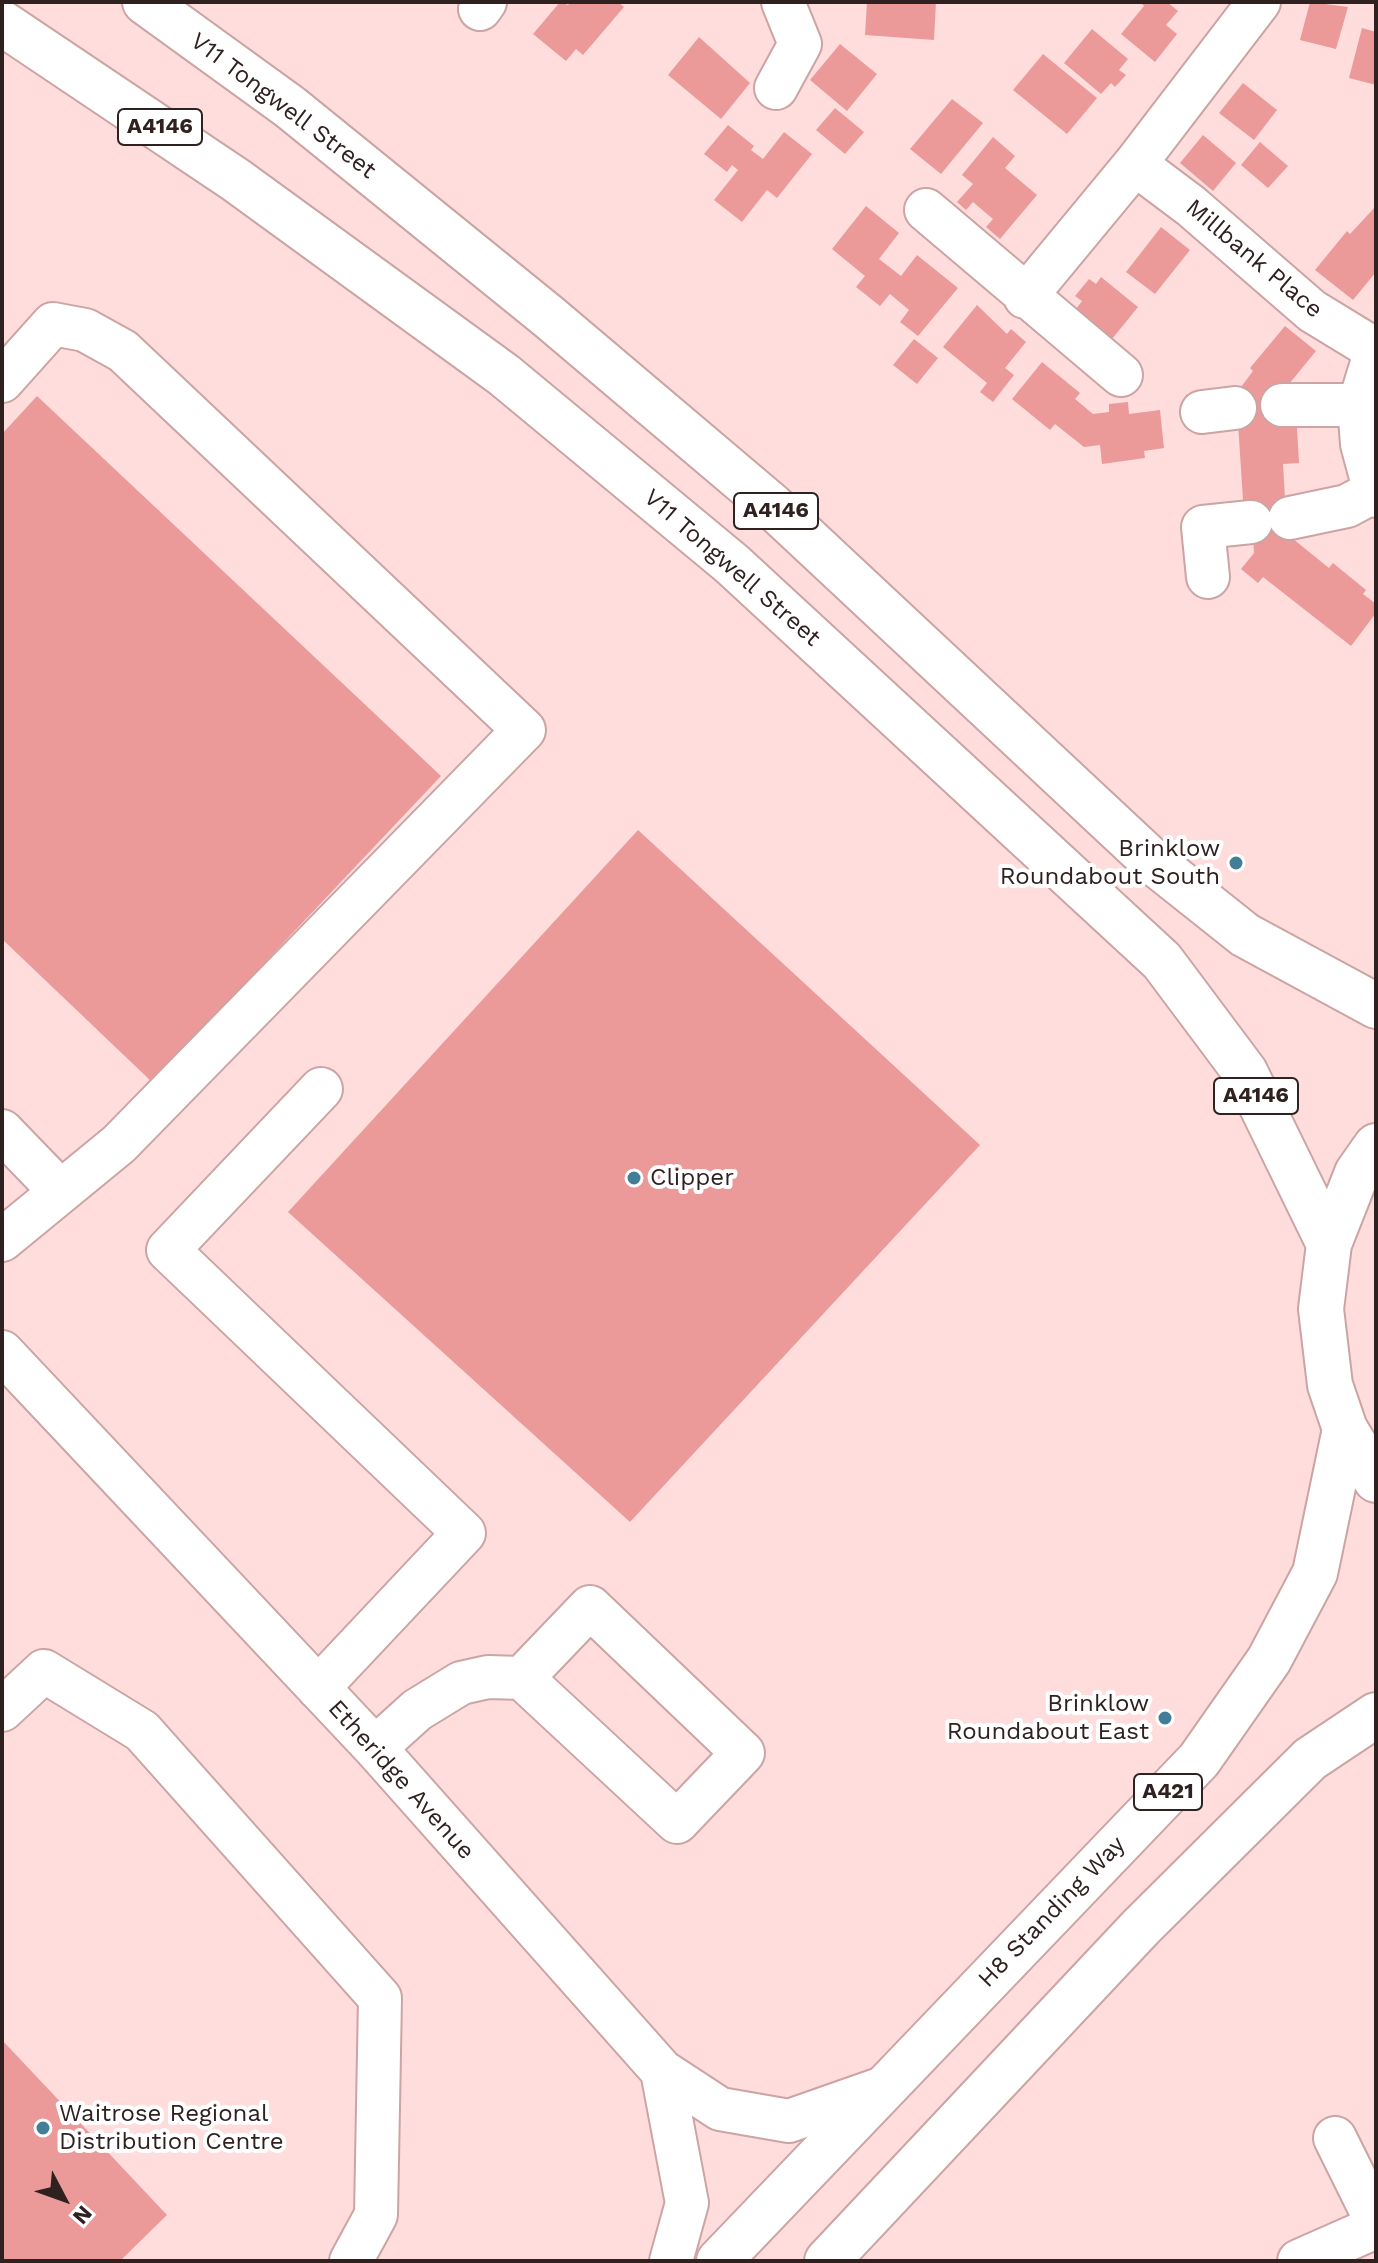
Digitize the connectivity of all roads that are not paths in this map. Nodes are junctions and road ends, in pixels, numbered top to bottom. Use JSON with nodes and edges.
{"nodes":[{"id":1,"x":145,"y":2,"type":"edge"},
{"id":2,"x":783,"y":2,"type":"edge"},
{"id":3,"x":1259,"y":2,"type":"edge"},
{"id":4,"x":2,"y":23,"type":"edge"},
{"id":5,"x":776,"y":88,"type":"dead end"},
{"id":6,"x":1135,"y":164,"type":"junction"},
{"id":7,"x":926,"y":210,"type":"dead end"},
{"id":8,"x":1025,"y":297,"type":"junction"},
{"id":9,"x":1376,"y":349,"type":"edge"},
{"id":10,"x":1121,"y":375,"type":"dead end"},
{"id":11,"x":2,"y":381,"type":"edge"},
{"id":12,"x":1282,"y":405,"type":"dead end"},
{"id":13,"x":1359,"y":405,"type":"junction"},
{"id":14,"x":1375,"y":494,"type":"edge"},
{"id":15,"x":1208,"y":577,"type":"dead end"},
{"id":16,"x":1376,"y":1006,"type":"edge"},
{"id":17,"x":321,"y":1089,"type":"dead end"},
{"id":18,"x":2,"y":1131,"type":"edge"},
{"id":19,"x":1376,"y":1146,"type":"edge"},
{"id":20,"x":60,"y":1191,"type":"junction"},
{"id":21,"x":2,"y":1240,"type":"edge"},
{"id":22,"x":1329,"y":1244,"type":"junction"},
{"id":23,"x":2,"y":1352,"type":"edge"},
{"id":24,"x":1345,"y":1429,"type":"junction"},
{"id":25,"x":1376,"y":1480,"type":"edge"},
{"id":26,"x":522,"y":1678,"type":"junction"},
{"id":27,"x":318,"y":1688,"type":"junction"},
{"id":28,"x":2,"y":1710,"type":"edge"},
{"id":29,"x":1376,"y":1715,"type":"edge"},
{"id":30,"x":375,"y":1748,"type":"junction"},
{"id":31,"x":662,"y":2071,"type":"junction"},
{"id":32,"x":883,"y":2088,"type":"junction"},
{"id":33,"x":1335,"y":2138,"type":"dead end"},
{"id":34,"x":1376,"y":2224,"type":"edge"},
{"id":35,"x":351,"y":2261,"type":"edge"},
{"id":36,"x":671,"y":2261,"type":"edge"},
{"id":37,"x":719,"y":2261,"type":"edge"},
{"id":38,"x":827,"y":2261,"type":"edge"},
{"id":39,"x":1299,"y":2261,"type":"edge"}],
"edges":[{"from":1,"to":16,"type":"highway","name":"V11 Tongwell Street","number":"A4146"},
{"from":2,"to":5,"type":"street"},
{"from":3,"to":6,"type":"street"},
{"from":4,"to":22,"type":"highway","name":"V11 Tongwell Street","number":"A4146"},
{"from":6,"to":8,"type":"street"},
{"from":6,"to":9,"type":"street","name":"Millbank Place"},
{"from":7,"to":8,"type":"street"},
{"from":8,"to":10,"type":"street"},
{"from":9,"to":13,"type":"street","name":"Millbank Place"},
{"from":11,"to":20,"type":"street"},
{"from":12,"to":13,"type":"street"},
{"from":13,"to":14,"type":"street","name":"Millbank Place"},
{"from":14,"to":15,"type":"street"},
{"from":17,"to":27,"type":"street"},
{"from":18,"to":20,"type":"street"},
{"from":19,"to":22,"type":"highway"},
{"from":20,"to":21,"type":"street"},
{"from":22,"to":24,"type":"highway"},
{"from":23,"to":27,"type":"street","name":"Etheridge Avenue"},
{"from":24,"to":25,"type":"highway"},
{"from":24,"to":32,"type":"highway","name":"H8 Standing Way","number":"A421"},
{"from":26,"to":26,"type":"street"},
{"from":26,"to":30,"type":"street"},
{"from":27,"to":30,"type":"street","name":"Etheridge Avenue"},
{"from":28,"to":35,"type":"street"},
{"from":29,"to":38,"type":"highway"},
{"from":30,"to":31,"type":"street","name":"Etheridge Avenue"},
{"from":31,"to":32,"type":"street","name":"Etheridge Avenue"},
{"from":31,"to":36,"type":"street"},
{"from":32,"to":37,"type":"highway","name":"H8 Standing Way","number":"A421"},
{"from":33,"to":34,"type":"street"},
{"from":34,"to":39,"type":"street"}]}
